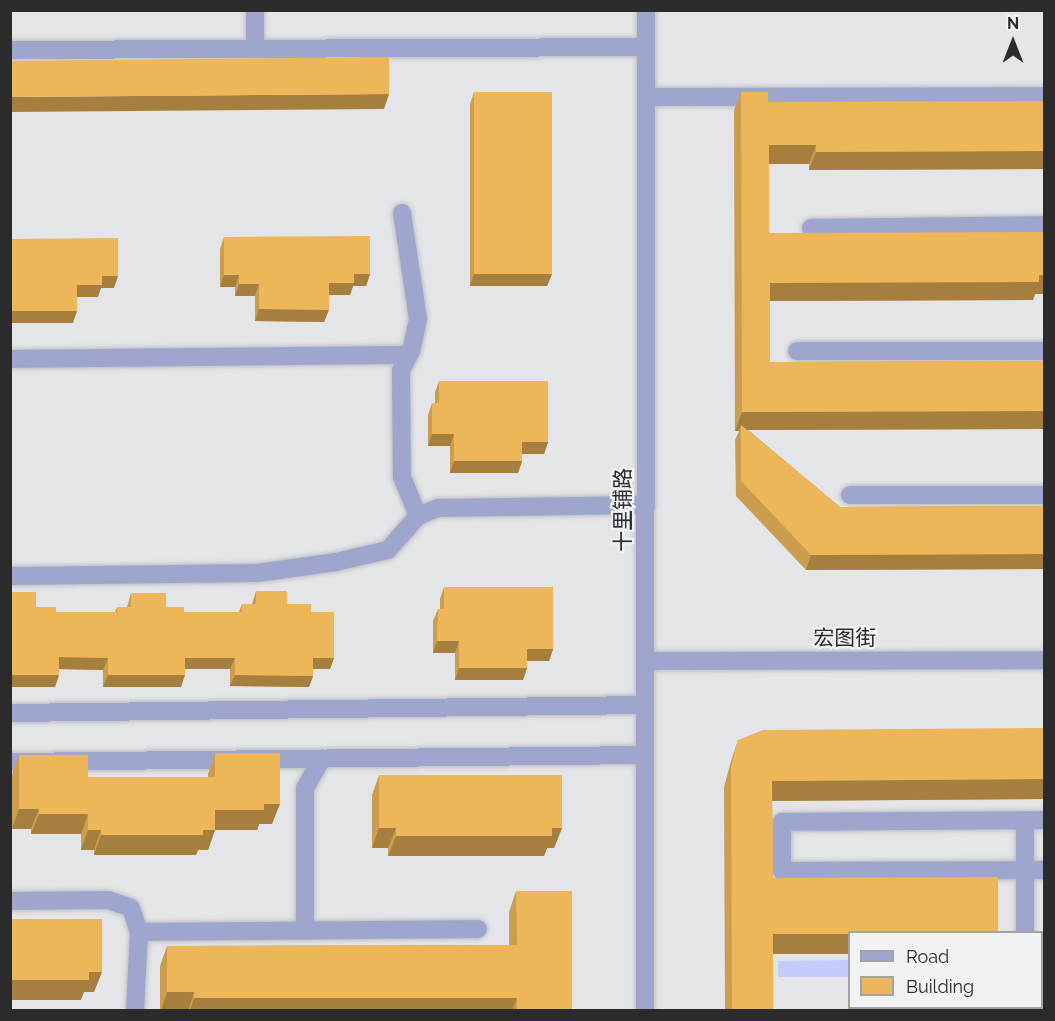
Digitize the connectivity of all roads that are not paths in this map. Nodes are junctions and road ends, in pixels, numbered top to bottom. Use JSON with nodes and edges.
{"nodes":[{"id":1,"x":255,"y":10,"type":"edge"},
{"id":2,"x":646,"y":10,"type":"edge"},
{"id":3,"x":646,"y":47,"type":"junction"},
{"id":4,"x":255,"y":49,"type":"junction"},
{"id":5,"x":10,"y":50,"type":"edge"},
{"id":6,"x":1044,"y":96,"type":"edge"},
{"id":7,"x":646,"y":97,"type":"junction"},
{"id":8,"x":402,"y":213,"type":"dead end"},
{"id":9,"x":1044,"y":225,"type":"edge"},
{"id":10,"x":811,"y":228,"type":"dead end"},
{"id":11,"x":797,"y":351,"type":"dead end"},
{"id":12,"x":1044,"y":351,"type":"edge"},
{"id":13,"x":409,"y":355,"type":"junction"},
{"id":14,"x":10,"y":359,"type":"edge"},
{"id":15,"x":850,"y":495,"type":"dead end"},
{"id":16,"x":1044,"y":495,"type":"edge"},
{"id":17,"x":645,"y":505,"type":"junction"},
{"id":18,"x":418,"y":516,"type":"junction"},
{"id":19,"x":10,"y":576,"type":"edge"},
{"id":20,"x":1044,"y":660,"type":"edge"},
{"id":21,"x":645,"y":661,"type":"junction"},
{"id":22,"x":645,"y":705,"type":"junction"},
{"id":23,"x":10,"y":713,"type":"edge"},
{"id":24,"x":645,"y":755,"type":"junction"},
{"id":25,"x":322,"y":758,"type":"junction"},
{"id":26,"x":10,"y":762,"type":"edge"},
{"id":27,"x":1025,"y":820,"type":"junction"},
{"id":28,"x":1044,"y":820,"type":"edge"},
{"id":29,"x":1025,"y":870,"type":"junction"},
{"id":30,"x":1044,"y":870,"type":"edge"},
{"id":31,"x":10,"y":901,"type":"edge"},
{"id":32,"x":478,"y":929,"type":"dead end"},
{"id":33,"x":305,"y":930,"type":"junction"},
{"id":34,"x":1025,"y":931,"type":"edge"},
{"id":35,"x":139,"y":932,"type":"junction"},
{"id":36,"x":135,"y":1011,"type":"edge"},
{"id":37,"x":645,"y":1011,"type":"edge"}],
"edges":[{"from":1,"to":4,"type":"street"},
{"from":2,"to":3,"type":"street","name":"十里铺路"},
{"from":3,"to":4,"type":"street"},
{"from":3,"to":7,"type":"street","name":"十里铺路"},
{"from":4,"to":5,"type":"street"},
{"from":6,"to":7,"type":"street"},
{"from":7,"to":17,"type":"street","name":"十里铺路"},
{"from":8,"to":13,"type":"street"},
{"from":9,"to":10,"type":"street"},
{"from":11,"to":12,"type":"street"},
{"from":13,"to":14,"type":"street"},
{"from":13,"to":18,"type":"street"},
{"from":15,"to":16,"type":"street"},
{"from":17,"to":18,"type":"street"},
{"from":17,"to":21,"type":"street","name":"十里铺路"},
{"from":18,"to":19,"type":"street"},
{"from":20,"to":21,"type":"street","name":"宏图街"},
{"from":21,"to":22,"type":"street","name":"十里铺路"},
{"from":22,"to":23,"type":"street"},
{"from":22,"to":24,"type":"street","name":"十里铺路"},
{"from":24,"to":25,"type":"street"},
{"from":24,"to":37,"type":"street","name":"十里铺路"},
{"from":25,"to":26,"type":"street"},
{"from":25,"to":33,"type":"street"},
{"from":27,"to":28,"type":"street"},
{"from":27,"to":29,"type":"street"},
{"from":27,"to":29,"type":"street"},
{"from":29,"to":30,"type":"street"},
{"from":29,"to":34,"type":"street"},
{"from":31,"to":35,"type":"street"},
{"from":32,"to":33,"type":"street"},
{"from":33,"to":35,"type":"street"},
{"from":35,"to":36,"type":"street"}]}
